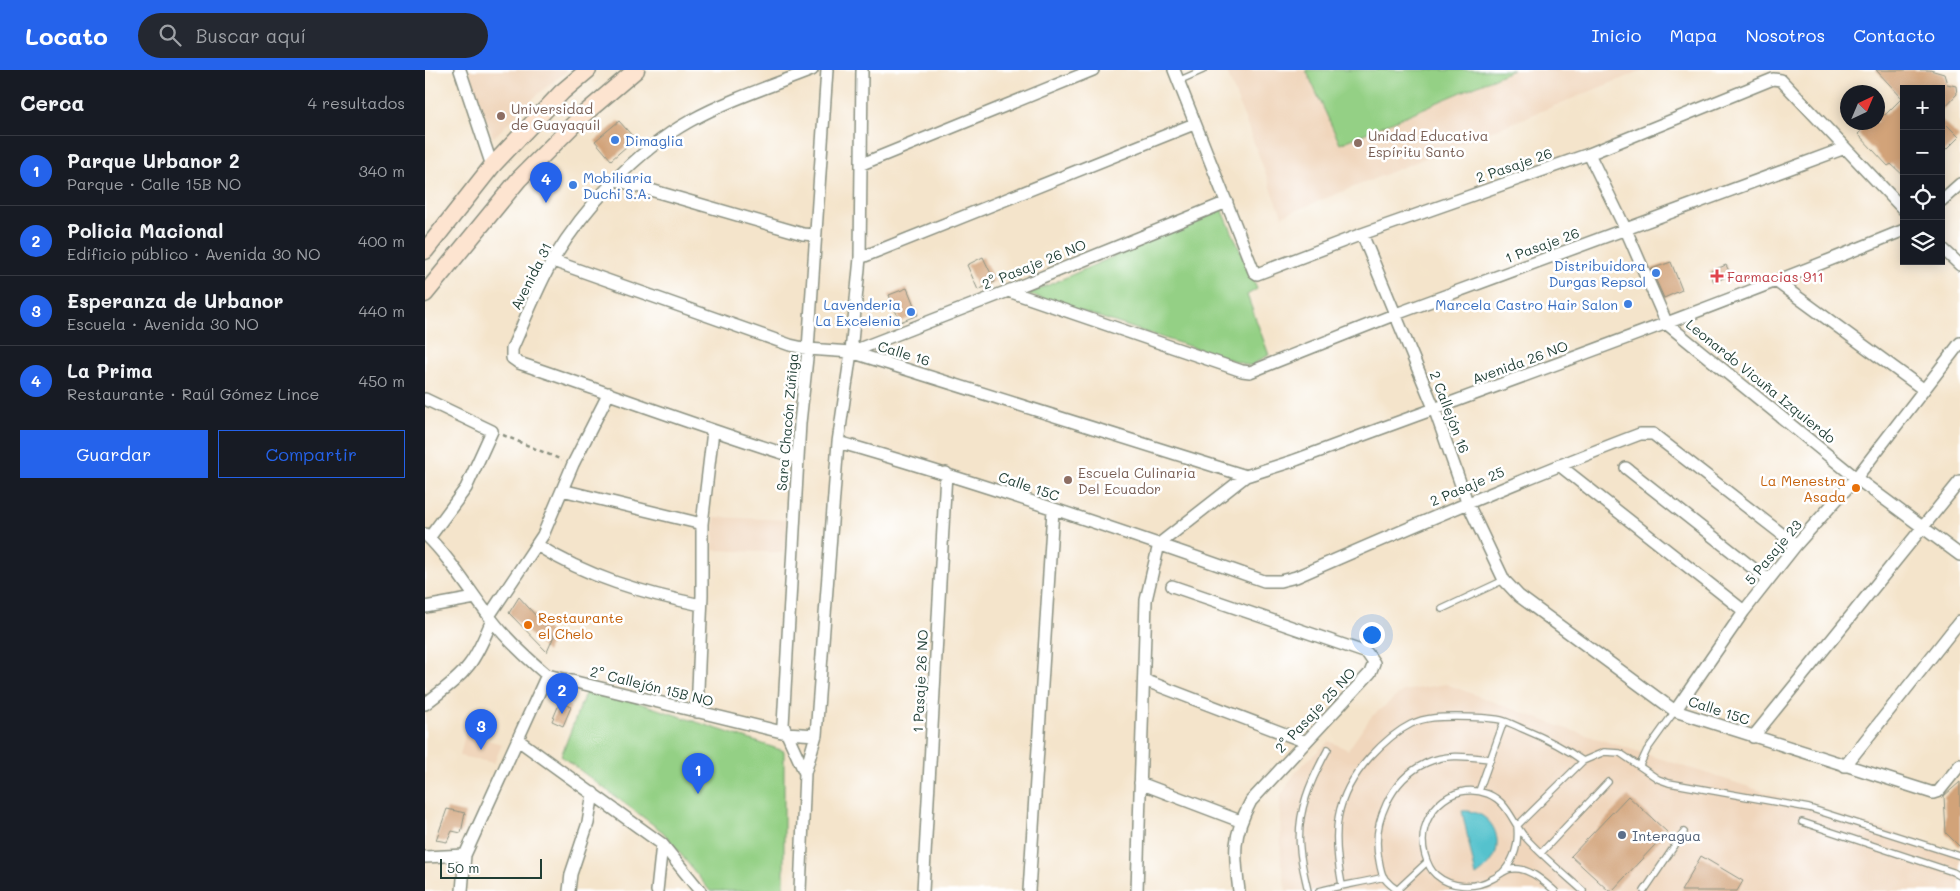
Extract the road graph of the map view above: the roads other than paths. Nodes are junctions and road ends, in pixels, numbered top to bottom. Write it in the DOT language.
graph roads {
  1 [pos="460,70"];
  2 [pos="588,70"];
  3 [pos="636,70"];
  4 [pos="812,70"];
  5 [pos="827,70"];
  6 [pos="1093,70"];
  7 [pos="1203,70"];
  8 [pos="864,71"];
  9 [pos="1176,76"];
  10 [pos="1194,124"];
  11 [pos="1845,148"];
  12 [pos="1589,154"];
  13 [pos="862,164"];
  14 [pos="492,166"];
  15 [pos="616,180"];
  16 [pos="1960,184"];
  17 [pos="1945,197"];
  18 [pos="1227,202"];
  19 [pos="1900,206"];
  20 [pos="1626,230"];
  21 [pos="1900,232"];
  22 [pos="1362,234"];
  23 [pos="815,235"];
  24 [pos="425,251"];
  25 [pos="1945,251"];
  26 [pos="860,258"];
  27 [pos="553,261"];
  28 [pos="1960,264"];
  29 [pos="1777,282"];
  30 [pos="1008,291"];
  31 [pos="425,294"];
  32 [pos="1395,314"];
  33 [pos="1667,324"];
  34 [pos="1960,343"];
  35 [pos="808,349"];
  36 [pos="851,352"];
  37 [pos="1923,389"];
  38 [pos="609,393"];
  39 [pos="425,399"];
  40 [pos="1434,408"];
  41 [pos="713,431"];
  42 [pos="837,442"];
  43 [pos="798,458"];
  44 [pos="1559,465"];
  45 [pos="1626,468"];
  46 [pos="946,473"];
  47 [pos="1246,476"];
  48 [pos="1856,478"];
  49 [pos="1960,481"];
  50 [pos="562,490"];
  51 [pos="1467,502"];
  52 [pos="1053,510"];
  53 [pos="702,524"];
  54 [pos="1924,527"];
  55 [pos="427,536"];
  56 [pos="1159,544"];
  57 [pos="537,545"];
  58 [pos="1796,545"];
  59 [pos="1960,555"];
  60 [pos="1296,577"];
  61 [pos="1503,580"];
  62 [pos="1768,580"];
  63 [pos="1172,586"];
  64 [pos="1519,596"];
  65 [pos="475,598"];
  66 [pos="701,605"];
  67 [pos="425,607"];
  68 [pos="1442,610"];
  69 [pos="1744,611"];
  70 [pos="491,618"];
  71 [pos="1960,621"];
  72 [pos="547,675"];
  73 [pos="1144,680"];
  74 [pos="425,704"];
  75 [pos="1675,711"];
  76 [pos="697,712"];
  77 [pos="1504,721"];
  78 [pos="786,733"];
  79 [pos="816,735"];
  80 [pos="1753,737"];
  81 [pos="517,740"];
  82 [pos="1306,742"];
  83 [pos="1328,749"];
  84 [pos="1491,759"];
  85 [pos="1583,761"];
  86 [pos="1960,765"];
  87 [pos="1640,766"];
  88 [pos="1845,766"];
  89 [pos="805,772"];
  90 [pos="1609,782"];
  91 [pos="1140,783"];
  92 [pos="1479,791"];
  93 [pos="593,793"];
  94 [pos="1240,821"];
  95 [pos="1802,822"];
  96 [pos="1517,826"];
  97 [pos="1684,832"];
  98 [pos="662,844"];
  99 [pos="1541,853"];
  100 [pos="465,855"];
  101 [pos="1960,856"];
  102 [pos="425,857"];
  103 [pos="1427,862"];
  104 [pos="1502,873"];
  105 [pos="1960,876"];
  106 [pos="1384,877"];
  107 [pos="1342,885"];
  108 [pos="1455,888"];
  109 [pos="1396,889"];
  110 [pos="462,891"];
  111 [pos="569,891"];
  112 [pos="657,891"];
  113 [pos="700,891"];
  114 [pos="800,891"];
  115 [pos="923,891"];
  116 [pos="1029,891"];
  117 [pos="1137,891"];
  118 [pos="1239,891"];
  119 [pos="1308,891"];
  120 [pos="1319,891"];
  121 [pos="1388,891"];
  122 [pos="1555,891"];
  123 [pos="1583,891"];
  124 [pos="1644,891"];
  1 -- 14 [label="street"];
  2 -- 14 [label="main road"];
  3 -- 31 [label="main road"];
  4 -- 15 [label="street, Avenida 31"];
  5 -- 23 [label="street, Sara Chacón Zúñiga"];
  6 -- 13 [label="street"];
  7 -- 9 [label="lane"];
  8 -- 13 [label="street, Sara Chacón Zúñiga"];
  9 -- 10 [label="street"];
  10 -- 18 [label="street"];
  10 -- 26 [label="street"];
  11 -- 12 [label="street, 2 Pasaje 26"];
  11 -- 19 [label="street"];
  11 -- 20 [label="street, 1 Pasaje 26"];
  12 -- 20 [label="street, Leonardo Vicuña Izquierdo"];
  12 -- 22 [label="street, 2 Pasaje 26"];
  13 -- 26 [label="street, Sara Chacón Zúñiga"];
  14 -- 24 [label="main road"];
  15 -- 23 [label="street"];
  15 -- 27 [label="street, Avenida 31"];
  16 -- 17 [label="street"];
  18 -- 22 [label="street, 2 Pasaje 26"];
  18 -- 30 [label="street, 2° Pasaje 26 NO"];
  20 -- 32 [label="street, 1 Pasaje 26"];
  20 -- 33 [label="street, Leonardo Vicuña Izquierdo"];
  21 -- 29 [label="street, Avenida 26 NO"];
  22 -- 32 [label="street, 2 Callejón 16"];
  23 -- 35 [label="street, Sara Chacón Zúñiga"];
  25 -- 28 [label="street"];
  26 -- 36 [label="street, Sara Chacón Zúñiga"];
  27 -- 35 [label="street, Calle 16"];
  27 -- 38 [label="street, Avenida 31"];
  29 -- 33 [label="street, Avenida 26 NO"];
  29 -- 37 [label="street"];
  30 -- 32 [label="street, 1 Pasaje 26"];
  30 -- 36 [label="street, 2° Pasaje 26 NO"];
  32 -- 40 [label="street, 2 Callejón 16"];
  33 -- 40 [label="street, Avenida 26 NO"];
  33 -- 48 [label="street, Leonardo Vicuña Izquierdo"];
  34 -- 37 [label="street, 5 Pasaje 23"];
  35 -- 36 [label="street, Calle 16"];
  35 -- 43 [label="street, Sara Chacón Zúñiga"];
  36 -- 42 [label="street, Sara Chacón Zúñiga"];
  36 -- 47 [label="street, Calle 16"];
  37 -- 48 [label="street, 5 Pasaje 23"];
  38 -- 41 [label="street"];
  38 -- 50 [label="street"];
  39 -- 55 [label="street"];
  40 -- 47 [label="street, Avenida 26 NO"];
  40 -- 51 [label="street, 2 Callejón 16"];
  41 -- 43 [label="street"];
  41 -- 53 [label="street"];
  42 -- 46 [label="street, Calle 15C"];
  42 -- 79 [label="street, Sara Chacón Zúñiga"];
  43 -- 78 [label="street, Sara Chacón Zúñiga"];
  44 -- 51 [label="street, 2 Pasaje 25"];
  44 -- 58 [label="street, 2 Pasaje 25"];
  44 -- 69 [label="street"];
  45 -- 62 [label="street"];
  46 -- 52 [label="street, Calle 15C"];
  46 -- 115 [label="street, 1 Pasaje 26 NO"];
  47 -- 56 [label="street, Avenida 26 NO"];
  48 -- 54 [label="street, Leonardo Vicuña Izquierdo"];
  48 -- 58 [label="street, 5 Pasaje 23"];
  49 -- 54 [label="street"];
  50 -- 53 [label="street"];
  50 -- 57 [label="street"];
  51 -- 60 [label="street, 2 Pasaje 25"];
  51 -- 61 [label="street, 2 Callejón 16"];
  52 -- 56 [label="street, Calle 15C"];
  52 -- 116 [label="street"];
  53 -- 66 [label="street"];
  54 -- 59 [label="street, Leonardo Vicuña Izquierdo"];
  54 -- 80 [label="street"];
  55 -- 65 [label="street, 2° Callejón 15B NO"];
  56 -- 60 [label="street, Calle 15C"];
  56 -- 73 [label="street"];
  57 -- 66 [label="street"];
  57 -- 70 [label="street"];
  58 -- 62 [label="street, 5 Pasaje 23"];
  61 -- 64 [label="street, 2 Callejón 16"];
  61 -- 68 [label="lane"];
  62 -- 69 [label="street, 5 Pasaje 23"];
  63 -- 82 [label="street, 2° Pasaje 25 NO"];
  64 -- 75 [label="street, Calle 15C"];
  65 -- 67 [label="street"];
  65 -- 70 [label="street, 2° Callejón 15B NO"];
  66 -- 76 [label="street"];
  69 -- 75 [label="street, 5 Pasaje 23"];
  70 -- 72 [label="street, 2° Callejón 15B NO"];
  70 -- 74 [label="street"];
  71 -- 88 [label="street"];
  72 -- 76 [label="street, 2° Callejón 15B NO"];
  72 -- 81 [label="street"];
  73 -- 82 [label="street"];
  73 -- 91 [label="street"];
  75 -- 80 [label="street, Calle 15C"];
  75 -- 87 [label="lane, 5 Pasaje 23"];
  76 -- 78 [label="street, 2° Callejón 15B NO"];
  77 -- 84 [label="lane"];
  77 -- 85 [label="lane"];
  77 -- 107 [label="lane"];
  78 -- 79 [label="street, 2° Callejón 15B NO"];
  78 -- 89 [label="street, Sara Chacón Zúñiga"];
  79 -- 89 [label="street, Sara Chacón Zúñiga"];
  80 -- 88 [label="street, Calle 15C"];
  81 -- 93 [label="street"];
  81 -- 100 [label="street"];
  82 -- 94 [label="street, 2° Pasaje 25 NO"];
  83 -- 119 [label="lane"];
  84 -- 92 [label="lane"];
  84 -- 106 [label="lane"];
  85 -- 87 [label="lane"];
  85 -- 96 [label="lane"];
  86 -- 88 [label="street, Calle 15C"];
  87 -- 101 [label="lane"];
  89 -- 114 [label="street, Sara Chacón Zúñiga"];
  90 -- 99 [label="lane"];
  91 -- 94 [label="street"];
  91 -- 117 [label="street"];
  92 -- 96 [label="lane"];
  92 -- 103 [label="lane"];
  93 -- 98 [label="street"];
  93 -- 111 [label="street"];
  94 -- 118 [label="street, 2° Pasaje 25 NO"];
  95 -- 105 [label="lane"];
  96 -- 99 [label="lane"];
  96 -- 104 [label="lane"];
  97 -- 124 [label="lane"];
  98 -- 112 [label="street"];
  98 -- 113 [label="street"];
  99 -- 123 [label="lane"];
  100 -- 102 [label="street"];
  100 -- 110 [label="street"];
  103 -- 108 [label="lane"];
  103 -- 109 [label="lane"];
  104 -- 108 [label="lane"];
  104 -- 122 [label="lane"];
  106 -- 107 [label="lane"];
  106 -- 109 [label="lane"];
  107 -- 120 [label="lane"];
  109 -- 121 [label="lane"];
}
